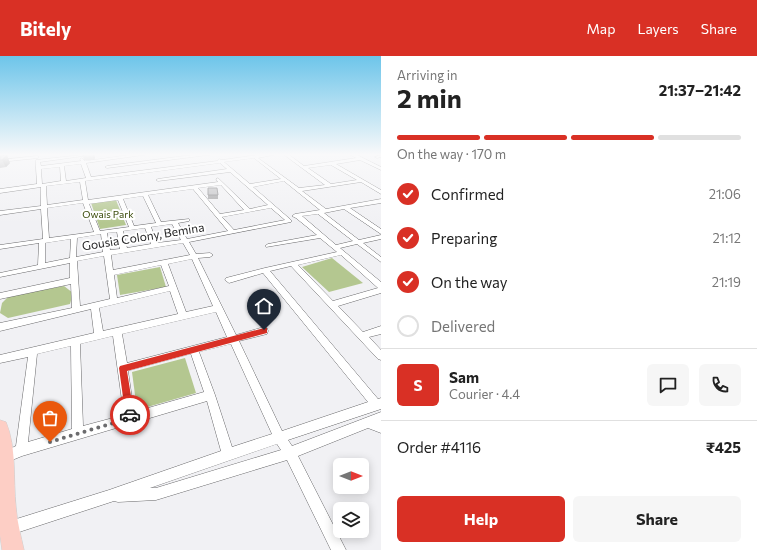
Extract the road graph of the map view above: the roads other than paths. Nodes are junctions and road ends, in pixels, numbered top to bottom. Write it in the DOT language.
graph roads {
  1 [pos="40,177"];
  2 [pos="63,177"];
  3 [pos="103,177"];
  4 [pos="178,177"];
  5 [pos="216,177"];
  6 [pos="239,177"];
  7 [pos="281,177"];
  8 [pos="318,177"];
  9 [pos="355,177"];
  10 [pos="89,179"];
  11 [pos="82,180"];
  12 [pos="158,180"];
  13 [pos="284,180"];
  14 [pos="362,181"];
  15 [pos="64,182"];
  16 [pos="222,183"];
  17 [pos="41,185"];
  18 [pos="329,185"];
  19 [pos="249,186"];
  20 [pos="194,187"];
  21 [pos="298,190"];
  22 [pos="0,191"];
  23 [pos="381,192"];
  24 [pos="145,195"];
  25 [pos="120,198"];
  26 [pos="381,201"];
  27 [pos="86,202"];
  28 [pos="373,202"];
  29 [pos="272,206"];
  30 [pos="43,207"];
  31 [pos="381,207"];
  32 [pos="346,208"];
  33 [pos="248,210"];
  34 [pos="322,212"];
  35 [pos="0,213"];
  36 [pos="218,216"];
  37 [pos="298,216"];
  38 [pos="288,219"];
  39 [pos="188,220"];
  40 [pos="174,222"];
  41 [pos="159,223"];
  42 [pos="147,225"];
  43 [pos="132,227"];
  44 [pos="119,229"];
  45 [pos="100,232"];
  46 [pos="232,232"];
  47 [pos="381,232"];
  48 [pos="74,236"];
  49 [pos="322,236"];
  50 [pos="381,237"];
  51 [pos="185,240"];
  52 [pos="44,241"];
  53 [pos="358,242"];
  54 [pos="154,245"];
  55 [pos="268,246"];
  56 [pos="0,247"];
  57 [pos="335,247"];
  58 [pos="124,250"];
  59 [pos="107,253"];
  60 [pos="342,253"];
  61 [pos="210,255"];
  62 [pos="194,256"];
  63 [pos="73,259"];
  64 [pos="381,260"];
  65 [pos="164,263"];
  66 [pos="293,264"];
  67 [pos="41,266"];
  68 [pos="265,270"];
  69 [pos="110,273"];
  70 [pos="0,275"];
  71 [pos="75,280"];
  72 [pos="229,280"];
  73 [pos="381,286"];
  74 [pos="173,288"];
  75 [pos="381,290"];
  76 [pos="0,296"];
  77 [pos="114,301"];
  78 [pos="333,304"];
  79 [pos="95,305"];
  80 [pos="219,308"];
  81 [pos="76,309"];
  82 [pos="183,316"];
  83 [pos="0,327"];
  84 [pos="264,330"];
  85 [pos="381,330"];
  86 [pos="117,331"];
  87 [pos="99,336"];
  88 [pos="361,336"];
  89 [pos="234,338"];
  90 [pos="75,341"];
  91 [pos="194,350"];
  92 [pos="33,351"];
  93 [pos="381,356"];
  94 [pos="0,359"];
  95 [pos="123,368"];
  96 [pos="210,395"];
  97 [pos="379,404"];
  98 [pos="381,417"];
  99 [pos="130,418"];
  100 [pos="368,422"];
  101 [pos="381,427"];
  102 [pos="0,428"];
  103 [pos="78,433"];
  104 [pos="279,437"];
  105 [pos="290,452"];
  106 [pos="13,453"];
  107 [pos="228,455"];
  108 [pos="109,496"];
  109 [pos="3,509"];
  110 [pos="10,528"];
  111 [pos="13,550"];
  112 [pos="338,550"];
  1 -- 17 [label="street"];
  2 -- 15 [label="street"];
  3 -- 10 [label="street"];
  4 -- 12 [label="street"];
  5 -- 16 [label="street"];
  6 -- 19 [label="street"];
  7 -- 13 [label="street"];
  8 -- 18 [label="street"];
  9 -- 14 [label="street"];
  10 -- 11 [label="street"];
  11 -- 15 [label="street"];
  11 -- 27 [label="street"];
  13 -- 19 [label="street"];
  13 -- 21 [label="street"];
  14 -- 18 [label="street"];
  14 -- 23 [label="street"];
  15 -- 17 [label="street"];
  16 -- 20 [label="street"];
  16 -- 33 [label="street"];
  17 -- 22 [label="street"];
  17 -- 30 [label="street"];
  18 -- 21 [label="street"];
  19 -- 29 [label="street"];
  20 -- 24 [label="street"];
  20 -- 36 [label="street"];
  21 -- 34 [label="street"];
  24 -- 25 [label="street"];
  24 -- 41 [label="street"];
  25 -- 27 [label="street"];
  25 -- 43 [label="street"];
  26 -- 28 [label="street, Gousia Colony, Bemina"];
  27 -- 30 [label="street"];
  27 -- 45 [label="street"];
  28 -- 31 [label="street"];
  28 -- 32 [label="street, Gousia Colony, Bemina"];
  29 -- 33 [label="street"];
  29 -- 38 [label="street"];
  30 -- 35 [label="street"];
  30 -- 52 [label="street"];
  32 -- 34 [label="street, Gousia Colony, Bemina"];
  32 -- 47 [label="street"];
  33 -- 36 [label="street"];
  34 -- 37 [label="street, Gousia Colony, Bemina"];
  34 -- 53 [label="street"];
  36 -- 46 [label="street"];
  37 -- 38 [label="street, Gousia Colony, Bemina"];
  37 -- 49 [label="street"];
  38 -- 46 [label="street, Gousia Colony, Bemina"];
  39 -- 40 [label="street"];
  40 -- 41 [label="street"];
  40 -- 51 [label="street"];
  41 -- 42 [label="street"];
  42 -- 43 [label="street"];
  42 -- 54 [label="street"];
  43 -- 44 [label="street"];
  44 -- 45 [label="street"];
  44 -- 58 [label="street"];
  45 -- 48 [label="street"];
  45 -- 59 [label="street"];
  46 -- 51 [label="street, Gousia Colony, Bemina"];
  48 -- 52 [label="street"];
  48 -- 63 [label="street"];
  49 -- 55 [label="street"];
  49 -- 57 [label="street"];
  50 -- 53 [label="street"];
  51 -- 54 [label="street, Gousia Colony, Bemina"];
  51 -- 62 [label="street"];
  52 -- 56 [label="street"];
  52 -- 67 [label="street"];
  53 -- 57 [label="street"];
  53 -- 64 [label="street"];
  54 -- 58 [label="street, Gousia Colony, Bemina"];
  57 -- 60 [label="street"];
  58 -- 59 [label="street, Gousia Colony, Bemina"];
  59 -- 63 [label="street, Gousia Colony, Bemina"];
  59 -- 69 [label="street"];
  60 -- 66 [label="street"];
  60 -- 73 [label="street"];
  61 -- 62 [label="street"];
  62 -- 65 [label="street"];
  62 -- 80 [label="street"];
  63 -- 67 [label="street, Gousia Colony, Bemina"];
  63 -- 71 [label="street"];
  65 -- 69 [label="street"];
  65 -- 74 [label="street"];
  66 -- 68 [label="street"];
  66 -- 78 [label="street"];
  67 -- 70 [label="street, Gousia Colony, Bemina"];
  68 -- 72 [label="street"];
  68 -- 97 [label="street"];
  69 -- 77 [label="street"];
  71 -- 76 [label="street"];
  71 -- 81 [label="street"];
  74 -- 77 [label="street"];
  74 -- 82 [label="street"];
  75 -- 78 [label="street"];
  77 -- 79 [label="street"];
  78 -- 88 [label="street"];
  79 -- 81 [label="street"];
  79 -- 87 [label="street"];
  80 -- 82 [label="street"];
  80 -- 89 [label="street"];
  81 -- 83 [label="street"];
  82 -- 86 [label="street"];
  84 -- 89 [label="street"];
  85 -- 88 [label="street"];
  86 -- 87 [label="street"];
  86 -- 95 [label="street"];
  87 -- 90 [label="street"];
  88 -- 93 [label="street"];
  89 -- 91 [label="street"];
  89 -- 104 [label="street"];
  90 -- 92 [label="street"];
  90 -- 103 [label="street"];
  91 -- 95 [label="street"];
  91 -- 96 [label="street"];
  92 -- 94 [label="street"];
  92 -- 106 [label="street"];
  95 -- 99 [label="street"];
  96 -- 99 [label="street"];
  96 -- 107 [label="street"];
  97 -- 104 [label="street"];
  98 -- 100 [label="street"];
  99 -- 103 [label="street"];
  100 -- 101 [label="street"];
  100 -- 105 [label="street"];
  102 -- 106 [label="main road"];
  103 -- 106 [label="street"];
  104 -- 105 [label="street"];
  104 -- 107 [label="street"];
  105 -- 108 [label="street"];
  105 -- 112 [label="street"];
  106 -- 109 [label="main road"];
  107 -- 108 [label="street"];
  108 -- 110 [label="street"];
  109 -- 110 [label="main road"];
  110 -- 111 [label="main road"];
}
